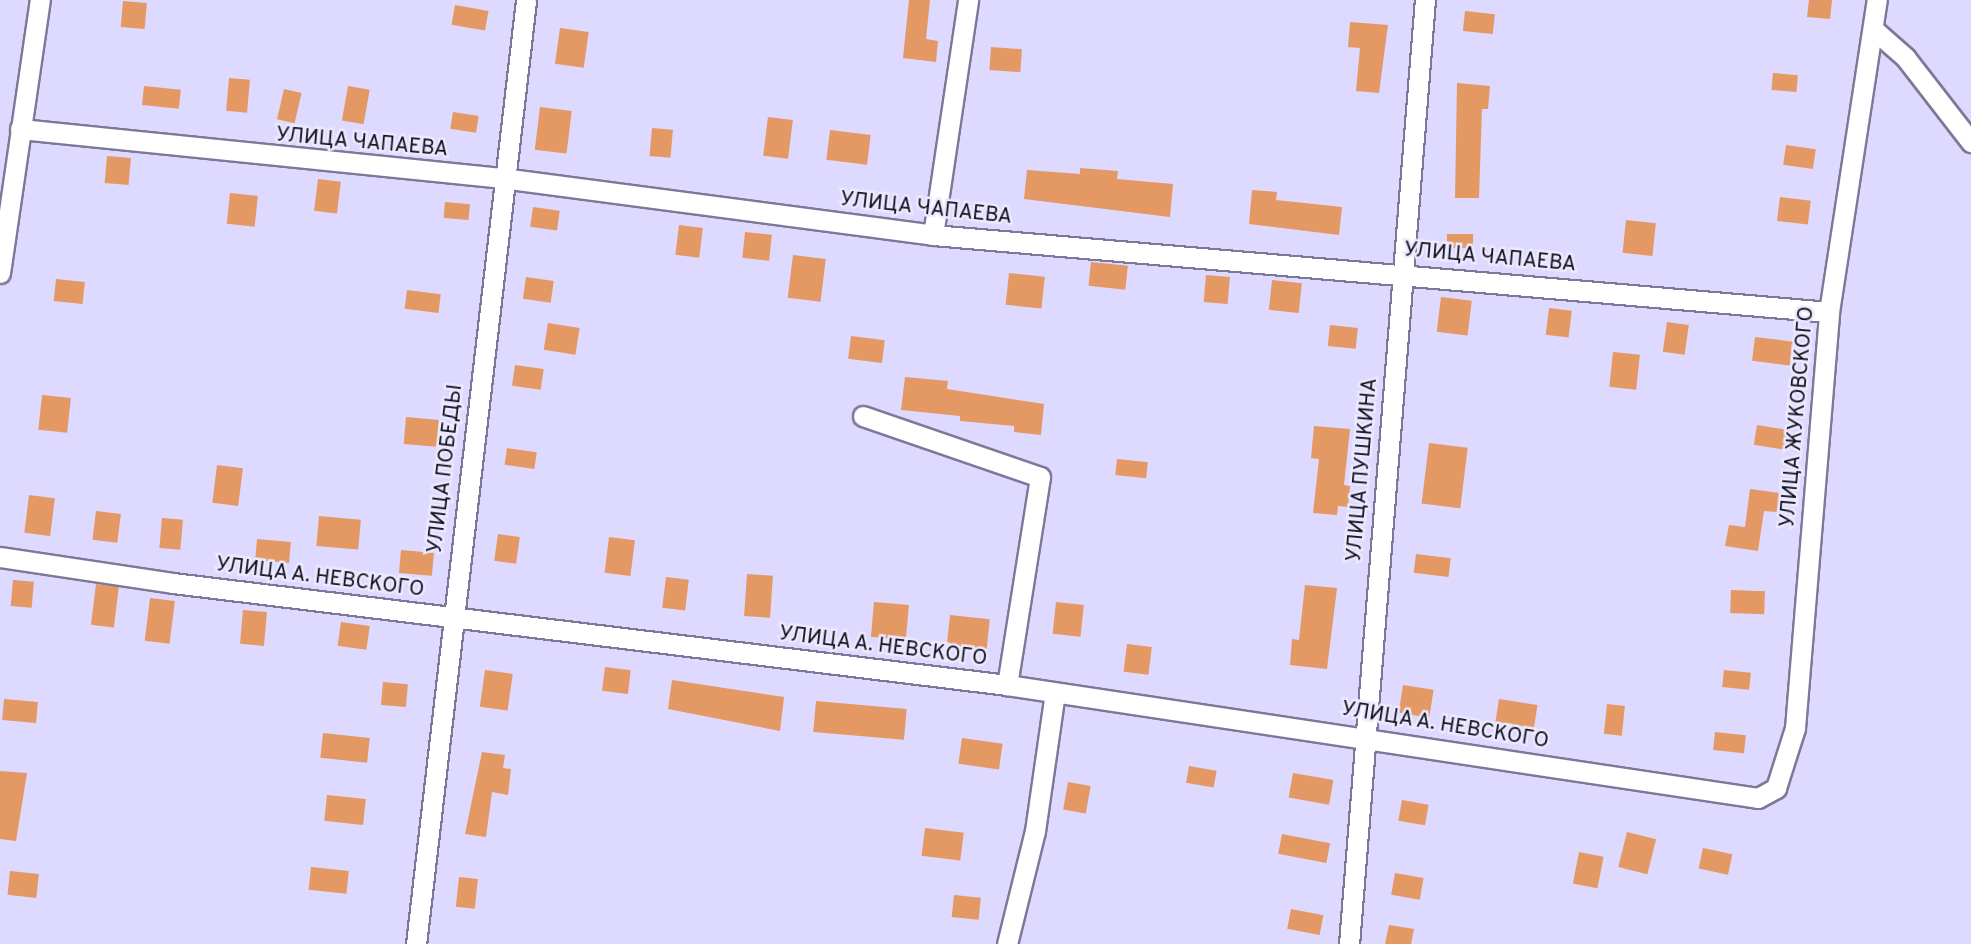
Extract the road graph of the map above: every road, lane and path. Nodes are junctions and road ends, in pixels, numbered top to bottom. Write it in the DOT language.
graph roads {
  1 [pos="40,0"];
  2 [pos="526,0"];
  3 [pos="968,0"];
  4 [pos="1425,0"];
  5 [pos="1877,0"];
  6 [pos="1872,29"];
  7 [pos="20,129"];
  8 [pos="1971,142"];
  9 [pos="502,178"];
  10 [pos="933,235"];
  11 [pos="0,273"];
  12 [pos="1402,273"];
  13 [pos="1829,312"];
  14 [pos="863,416"];
  15 [pos="0,557"];
  16 [pos="451,617"];
  17 [pos="1007,685"];
  18 [pos="1055,693"];
  19 [pos="1363,736"];
  20 [pos="1758,798"];
  21 [pos="415,944"];
  22 [pos="1007,944"];
  23 [pos="1349,944"];
  1 -- 7 [label="street"];
  2 -- 9 [label="street, УЛИЦА ПОБЕДЫ"];
  3 -- 10 [label="street"];
  4 -- 12 [label="street, УЛИЦА ПУШКИНА"];
  5 -- 6 [label="street, УЛИЦА ЖУКОВСКОГО"];
  6 -- 8 [label="street"];
  6 -- 13 [label="street, УЛИЦА ЖУКОВСКОГО"];
  7 -- 9 [label="street, УЛИЦА ЧАПАЕВА"];
  7 -- 11 [label="street"];
  9 -- 10 [label="street, УЛИЦА ЧАПАЕВА"];
  9 -- 16 [label="street, УЛИЦА ПОБЕДЫ"];
  10 -- 12 [label="street, УЛИЦА ЧАПАЕВА"];
  12 -- 13 [label="street, УЛИЦА ЧАПАЕВА"];
  12 -- 19 [label="street, УЛИЦА ПУШКИНА"];
  13 -- 20 [label="street, УЛИЦА ЖУКОВСКОГО"];
  14 -- 17 [label="street"];
  15 -- 16 [label="street, УЛИЦА А. НЕВСКОГО"];
  16 -- 17 [label="street, УЛИЦА А. НЕВСКОГО"];
  16 -- 21 [label="street, УЛИЦА ПОБЕДЫ"];
  17 -- 18 [label="street, УЛИЦА А. НЕВСКОГО"];
  18 -- 19 [label="street, УЛИЦА А. НЕВСКОГО"];
  18 -- 22 [label="street"];
  19 -- 20 [label="street, УЛИЦА А. НЕВСКОГО"];
  19 -- 23 [label="street, УЛИЦА ПУШКИНА"];
}
